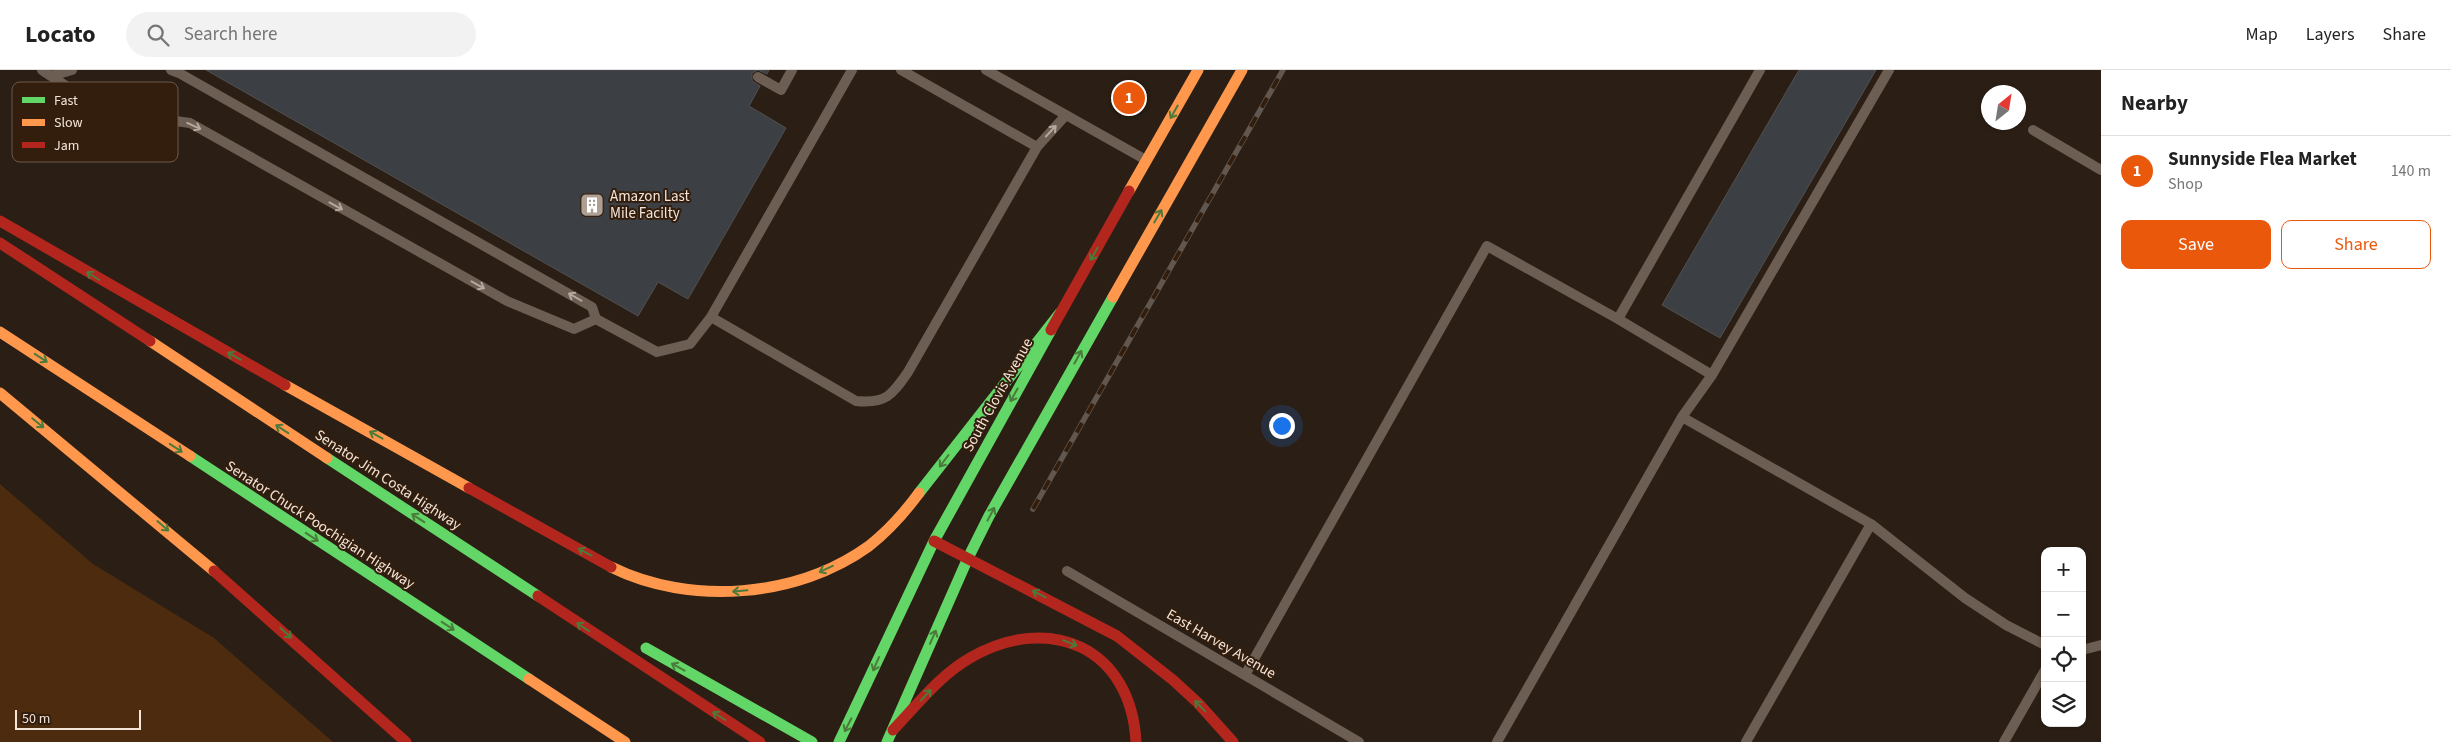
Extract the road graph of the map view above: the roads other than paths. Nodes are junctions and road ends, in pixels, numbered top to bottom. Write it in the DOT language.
graph roads {
  1 [pos="42,70"];
  2 [pos="72,70"];
  3 [pos="170,70"];
  4 [pos="792,70"];
  5 [pos="852,70"];
  6 [pos="901,70"];
  7 [pos="986,70"];
  8 [pos="1198,70"];
  9 [pos="1242,70"];
  10 [pos="1760,70"];
  11 [pos="1888,70"];
  12 [pos="51,76"];
  13 [pos="758,77"];
  14 [pos="60,82"];
  15 [pos="1066,115"];
  16 [pos="178,121"];
  17 [pos="2033,130"];
  18 [pos="1036,147"];
  19 [pos="1147,160"];
  20 [pos="2101,170"];
  21 [pos="1154,175"];
  22 [pos="0,221"];
  23 [pos="0,242"];
  24 [pos="1060,313"];
  25 [pos="711,318"];
  26 [pos="596,319"];
  27 [pos="1618,320"];
  28 [pos="0,332"];
  29 [pos="1067,356"];
  30 [pos="1712,375"];
  31 [pos="0,392"];
  32 [pos="1048,410"];
  33 [pos="1682,417"];
  34 [pos="1871,524"];
  35 [pos="434,529"];
  36 [pos="934,541"];
  37 [pos="968,558"];
  38 [pos="1067,571"];
  39 [pos="597,621"];
  40 [pos="632,640"];
  41 [pos="2041,643"];
  42 [pos="2101,645"];
  43 [pos="2086,649"];
  44 [pos="1245,675"];
  45 [pos="2041,677"];
  46 [pos="893,730"];
  47 [pos="406,742"];
  48 [pos="625,742"];
  49 [pos="760,742"];
  50 [pos="812,742"];
  51 [pos="839,742"];
  52 [pos="886,742"];
  53 [pos="1136,742"];
  54 [pos="1233,742"];
  55 [pos="1359,742"];
  56 [pos="1497,742"];
  57 [pos="1746,742"];
  58 [pos="2004,742"];
  1 -- 12 [label="lane"];
  2 -- 12 [label="lane"];
  26 -- 3 [label="lane, one-way"];
  4 -- 13 [label="lane"];
  5 -- 25 [label="lane"];
  6 -- 18 [label="lane"];
  7 -- 15 [label="lane"];
  8 -- 19 [label="main road, South Clovis Avenue, one-way"];
  32 -- 9 [label="main road, one-way"];
  10 -- 27 [label="lane"];
  11 -- 30 [label="lane"];
  12 -- 14 [label="lane, one-way"];
  18 -- 15 [label="lane, one-way"];
  15 -- 19 [label="lane"];
  16 -- 26 [label="lane, one-way"];
  17 -- 20 [label="lane"];
  18 -- 25 [label="lane"];
  19 -- 21 [label="main road"];
  19 -- 24 [label="main road, South Clovis Avenue, one-way"];
  24 -- 22 [label="main road, one-way"];
  35 -- 23 [label="main road, Senator Jim Costa Highway, one-way"];
  24 -- 36 [label="main road, South Clovis Avenue, one-way"];
  25 -- 26 [label="lane"];
  27 -- 30 [label="lane"];
  27 -- 44 [label="lane"];
  28 -- 48 [label="main road, Senator Chuck Poochigian Highway, one-way"];
  29 -- 32 [label="main road"];
  30 -- 33 [label="lane"];
  31 -- 47 [label="main road, one-way"];
  37 -- 32 [label="main road, one-way"];
  33 -- 34 [label="lane"];
  33 -- 56 [label="lane"];
  34 -- 41 [label="lane"];
  34 -- 57 [label="lane"];
  35 -- 39 [label="main road"];
  49 -- 35 [label="main road, Senator Jim Costa Highway, one-way"];
  36 -- 37 [label="main road"];
  36 -- 51 [label="main road, South Clovis Avenue, one-way"];
  46 -- 37 [label="main road, one-way"];
  54 -- 37 [label="main road, one-way"];
  38 -- 44 [label="lane, East Harvey Avenue"];
  50 -- 40 [label="main road, one-way"];
  42 -- 43 [label="lane"];
  44 -- 55 [label="lane, East Harvey Avenue"];
  45 -- 58 [label="lane"];
  46 -- 52 [label="main road"];
  46 -- 53 [label="main road, one-way"];
}
